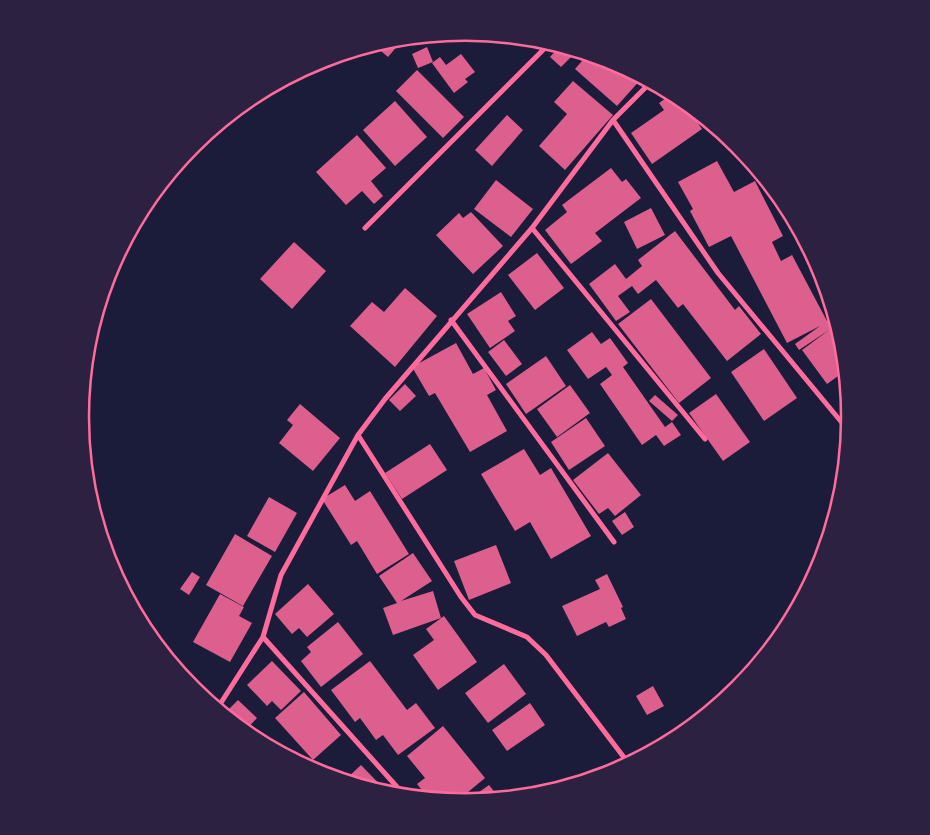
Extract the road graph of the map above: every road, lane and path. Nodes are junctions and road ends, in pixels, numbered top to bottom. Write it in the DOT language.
graph roads {
  1 [pos="544,49"];
  2 [pos="645,88"];
  3 [pos="613,120"];
  4 [pos="365,228"];
  5 [pos="532,228"];
  6 [pos="451,320"];
  7 [pos="841,421"];
  8 [pos="358,435"];
  9 [pos="705,439"];
  10 [pos="614,542"];
  11 [pos="263,637"];
  12 [pos="221,703"];
  13 [pos="624,758"];
  14 [pos="398,788"];
  1 -- 4 [label="street"];
  2 -- 3 [label="street"];
  3 -- 5 [label="street"];
  3 -- 7 [label="street"];
  5 -- 6 [label="street"];
  5 -- 9 [label="street"];
  6 -- 8 [label="street"];
  6 -- 10 [label="street"];
  8 -- 11 [label="street"];
  8 -- 13 [label="street"];
  11 -- 12 [label="street"];
  11 -- 14 [label="street"];
}
